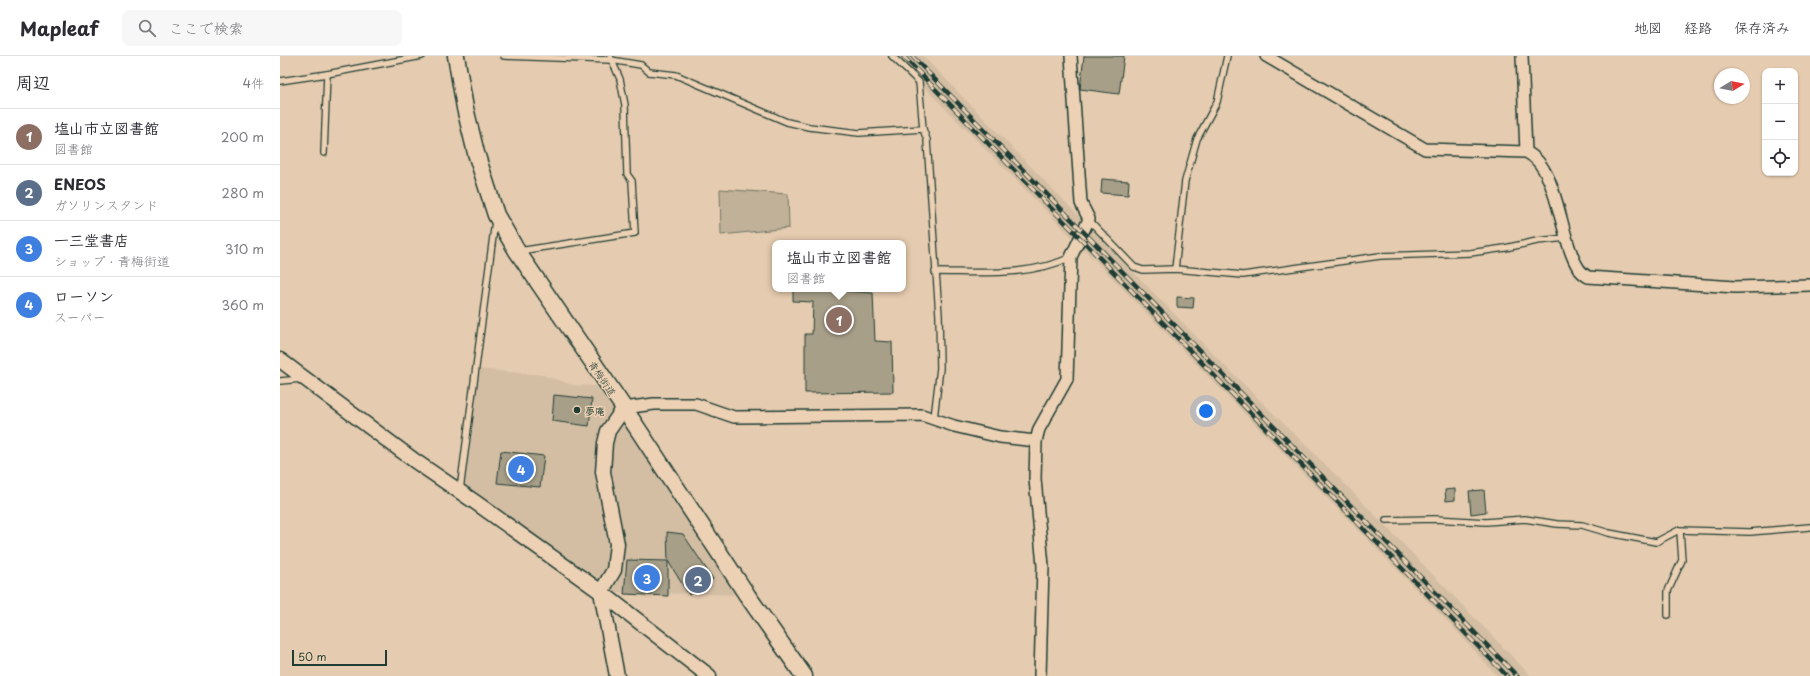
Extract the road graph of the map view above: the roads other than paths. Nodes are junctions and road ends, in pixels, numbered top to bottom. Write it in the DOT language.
graph roads {
  1 [pos="422,56"];
  2 [pos="456,56"];
  3 [pos="504,56"];
  4 [pos="892,56"];
  5 [pos="1071,56"];
  6 [pos="1227,56"];
  7 [pos="1522,56"];
  8 [pos="1269,57"];
  9 [pos="611,58"];
  10 [pos="327,74"];
  11 [pos="280,81"];
  12 [pos="923,129"];
  13 [pos="1526,152"];
  14 [pos="324,153"];
  15 [pos="496,215"];
  16 [pos="1089,219"];
  17 [pos="1566,238"];
  18 [pos="517,251"];
  19 [pos="1070,257"];
  20 [pos="1175,269"];
  21 [pos="935,272"];
  22 [pos="1810,286"];
  23 [pos="280,360"];
  24 [pos="306,379"];
  25 [pos="280,382"];
  26 [pos="624,408"];
  27 [pos="934,418"];
  28 [pos="1036,441"];
  29 [pos="459,491"];
  30 [pos="1386,520"];
  31 [pos="1810,527"];
  32 [pos="1680,531"];
  33 [pos="601,592"];
  34 [pos="1668,615"];
  35 [pos="617,676"];
  36 [pos="709,676"];
  37 [pos="804,676"];
  38 [pos="1040,676"];
  1 -- 10 [label="lane"];
  2 -- 15 [label="main road, 青梅街道"];
  3 -- 9 [label="lane"];
  4 -- 12 [label="lane"];
  5 -- 16 [label="street"];
  6 -- 20 [label="lane"];
  7 -- 13 [label="street"];
  8 -- 13 [label="street"];
  9 -- 12 [label="lane"];
  9 -- 18 [label="lane"];
  10 -- 11 [label="lane"];
  10 -- 14 [label="lane"];
  12 -- 21 [label="lane"];
  13 -- 17 [label="street"];
  15 -- 18 [label="main road, 青梅街道"];
  15 -- 29 [label="lane"];
  16 -- 19 [label="street"];
  16 -- 20 [label="lane"];
  17 -- 20 [label="lane"];
  17 -- 22 [label="street"];
  18 -- 26 [label="main road, 青梅街道"];
  19 -- 21 [label="lane"];
  19 -- 28 [label="street"];
  21 -- 27 [label="lane"];
  23 -- 24 [label="street"];
  24 -- 25 [label="lane"];
  24 -- 29 [label="street"];
  26 -- 27 [label="street"];
  26 -- 33 [label="street"];
  26 -- 37 [label="main road, 青梅街道"];
  27 -- 28 [label="street"];
  28 -- 38 [label="street"];
  29 -- 33 [label="street"];
  30 -- 32 [label="lane"];
  31 -- 32 [label="lane"];
  32 -- 34 [label="lane"];
  33 -- 35 [label="street"];
  33 -- 36 [label="street"];
}
